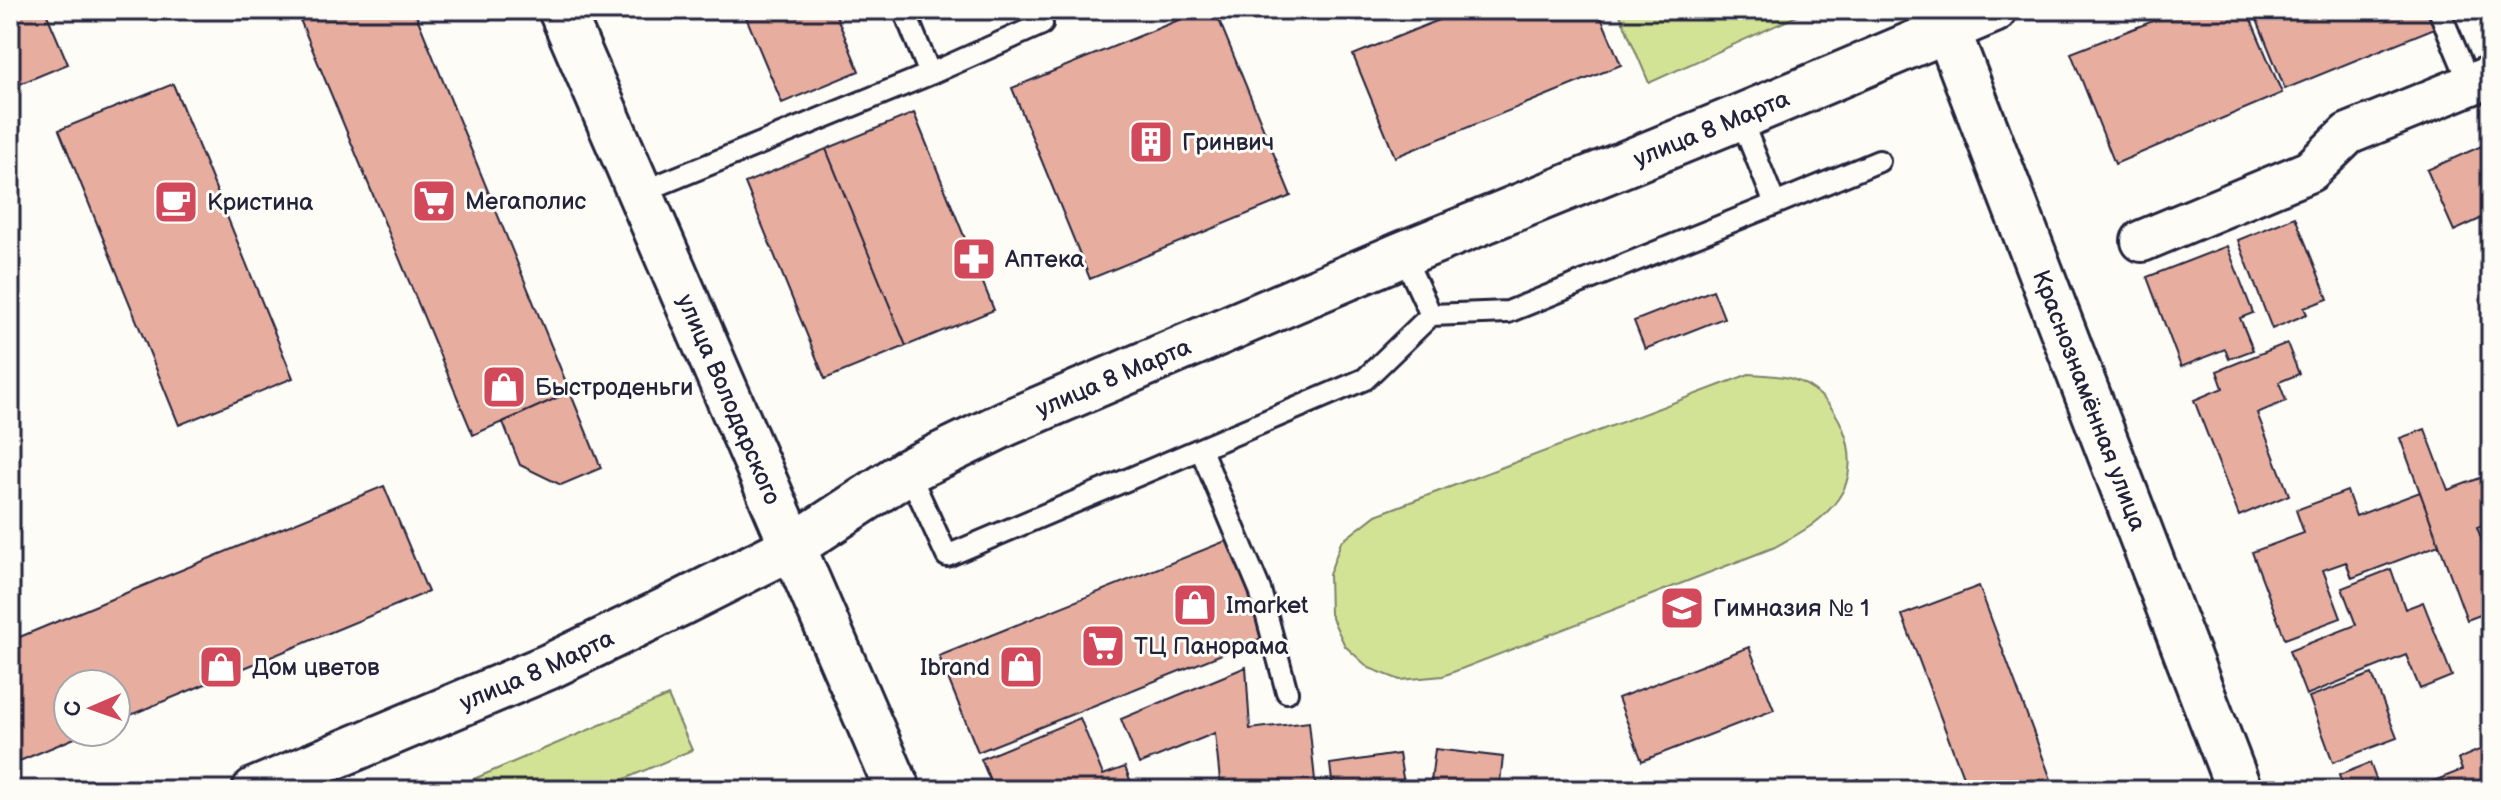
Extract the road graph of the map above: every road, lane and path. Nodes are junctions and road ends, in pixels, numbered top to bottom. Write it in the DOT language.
graph roads {
  1 [pos="561,10"];
  2 [pos="904,10"];
  3 [pos="1994,10"];
  4 [pos="2439,10"];
  5 [pos="1944,20"];
  6 [pos="1042,24"];
  7 [pos="930,74"];
  8 [pos="2480,80"];
  9 [pos="1740,117"];
  10 [pos="1879,161"];
  11 [pos="639,193"];
  12 [pos="1775,204"];
  13 [pos="2142,241"];
  14 [pos="1403,254"];
  15 [pos="1431,315"];
  16 [pos="1201,450"];
  17 [pos="908,471"];
  18 [pos="792,547"];
  19 [pos="1287,692"];
  20 [pos="255,790"];
  21 [pos="898,790"];
  22 [pos="2239,790"];
  1 -- 11 [label="main road, улица Володарского"];
  2 -- 7 [label="lane"];
  3 -- 5 [label="main road, улица 8 Марта"];
  4 -- 8 [label="lane"];
  5 -- 9 [label="main road, улица 8 Марта"];
  5 -- 22 [label="main road, Краснознамённая улица"];
  6 -- 7 [label="lane"];
  7 -- 11 [label="lane"];
  8 -- 13 [label="street"];
  9 -- 12 [label="lane"];
  9 -- 14 [label="main road, улица 8 Марта"];
  10 -- 12 [label="lane"];
  11 -- 18 [label="main road, улица Володарского"];
  12 -- 15 [label="lane"];
  14 -- 15 [label="lane"];
  14 -- 17 [label="main road, улица 8 Марта"];
  15 -- 16 [label="lane"];
  16 -- 17 [label="lane"];
  16 -- 19 [label="lane"];
  17 -- 18 [label="main road, улица 8 Марта"];
  18 -- 20 [label="main road, улица 8 Марта"];
  18 -- 21 [label="main road, улица Володарского"];
}
